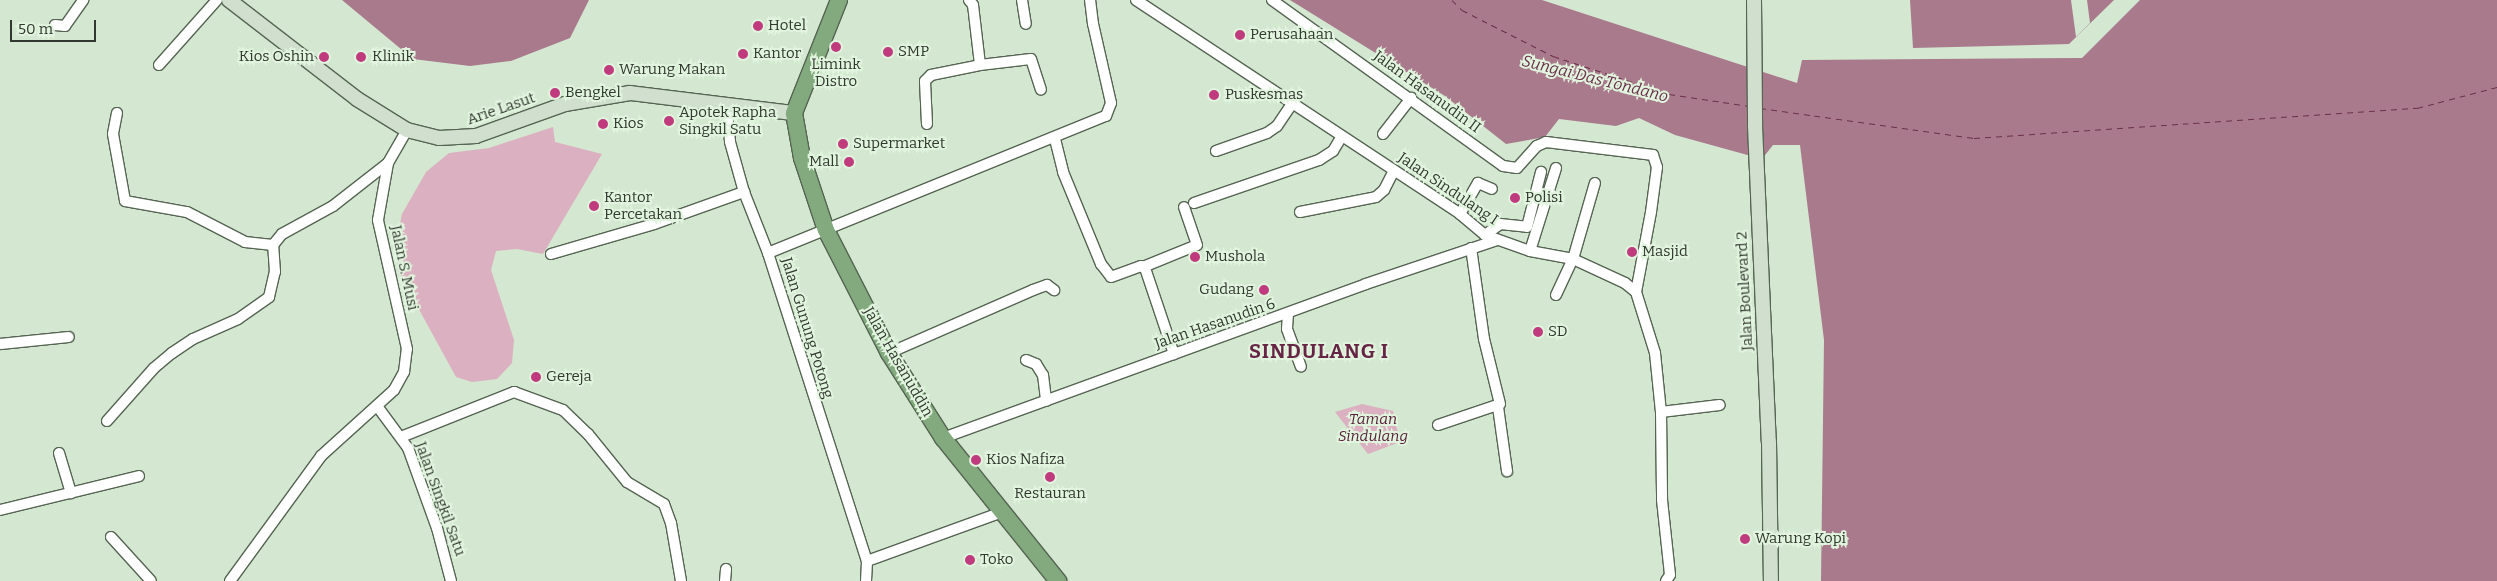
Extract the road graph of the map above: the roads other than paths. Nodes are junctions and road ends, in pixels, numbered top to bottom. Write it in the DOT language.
graph roads {
  1 [pos="84,0"];
  2 [pos="217,0"];
  3 [pos="228,0"];
  4 [pos="839,0"];
  5 [pos="969,0"];
  6 [pos="1022,0"];
  7 [pos="1090,0"];
  8 [pos="1136,0"];
  9 [pos="1272,0"];
  10 [pos="1754,0"];
  11 [pos="1026,24"];
  12 [pos="55,25"];
  13 [pos="159,65"];
  14 [pos="980,65"];
  15 [pos="1041,89"];
  16 [pos="1411,98"];
  17 [pos="726,103"];
  18 [pos="1292,104"];
  19 [pos="117,113"];
  20 [pos="794,113"];
  21 [pos="927,124"];
  22 [pos="407,130"];
  23 [pos="1383,134"];
  24 [pos="1342,136"];
  25 [pos="1055,139"];
  26 [pos="1216,151"];
  27 [pos="388,163"];
  28 [pos="1556,168"];
  29 [pos="1394,170"];
  30 [pos="1541,172"];
  31 [pos="1596,183"];
  32 [pos="1492,189"];
  33 [pos="744,192"];
  34 [pos="1300,212"];
  35 [pos="1460,214"];
  36 [pos="826,230"];
  37 [pos="1485,235"];
  38 [pos="1496,240"];
  39 [pos="273,245"];
  40 [pos="1471,248"];
  41 [pos="1530,251"];
  42 [pos="768,253"];
  43 [pos="551,254"];
  44 [pos="1573,259"];
  45 [pos="1143,267"];
  46 [pos="1054,290"];
  47 [pos="1636,292"];
  48 [pos="1556,295"];
  49 [pos="1288,314"];
  50 [pos="69,337"];
  51 [pos="0,344"];
  52 [pos="889,353"];
  53 [pos="1174,354"];
  54 [pos="1026,360"];
  55 [pos="1300,367"];
  56 [pos="1046,401"];
  57 [pos="1720,405"];
  58 [pos="377,406"];
  59 [pos="1498,407"];
  60 [pos="1661,412"];
  61 [pos="107,421"];
  62 [pos="1438,425"];
  63 [pos="401,437"];
  64 [pos="943,438"];
  65 [pos="59,452"];
  66 [pos="1507,471"];
  67 [pos="139,476"];
  68 [pos="71,493"];
  69 [pos="0,510"];
  70 [pos="1002,512"];
  71 [pos="111,537"];
  72 [pos="867,561"];
  73 [pos="726,569"];
  74 [pos="151,581"];
  75 [pos="230,581"];
  76 [pos="451,581"];
  77 [pos="681,581"];
  78 [pos="725,581"];
  79 [pos="866,581"];
  80 [pos="1058,581"];
  81 [pos="1666,581"];
  82 [pos="1771,581"];
  1 -- 12 [label="street"];
  2 -- 13 [label="street"];
  3 -- 22 [label="main road, Arie Lasut"];
  4 -- 20 [label="highway"];
  5 -- 14 [label="street"];
  6 -- 11 [label="street"];
  7 -- 25 [label="street"];
  8 -- 18 [label="street, Jalan Sindulang I"];
  9 -- 16 [label="street, Jalan Hasanudin II"];
  10 -- 82 [label="main road, Jalan Boulevard 2"];
  14 -- 15 [label="street"];
  14 -- 21 [label="street"];
  16 -- 23 [label="street"];
  16 -- 47 [label="street, Jalan Hasanudin II"];
  17 -- 20 [label="main road, Arie Lasut"];
  17 -- 22 [label="main road, Arie Lasut"];
  17 -- 33 [label="street, Jalan Gunung Potong"];
  18 -- 24 [label="street, Jalan Sindulang I"];
  18 -- 26 [label="street"];
  19 -- 39 [label="street"];
  20 -- 36 [label="highway, Jalan Hasanuddin"];
  22 -- 27 [label="street, Jalan S. Musi"];
  24 -- 29 [label="street, Jalan Sindulang I"];
  24 -- 45 [label="street"];
  25 -- 36 [label="street"];
  25 -- 45 [label="street"];
  27 -- 39 [label="street"];
  27 -- 58 [label="street, Jalan S. Musi"];
  28 -- 41 [label="street"];
  29 -- 34 [label="street"];
  29 -- 35 [label="street, Jalan Sindulang I"];
  30 -- 37 [label="street"];
  31 -- 44 [label="street"];
  32 -- 35 [label="street"];
  33 -- 42 [label="street, Jalan Gunung Potong"];
  33 -- 43 [label="street"];
  35 -- 37 [label="street, Jalan Sindulang I"];
  36 -- 42 [label="street"];
  36 -- 52 [label="highway, Jalan Hasanuddin"];
  37 -- 38 [label="street, Jalan Sindulang I"];
  38 -- 40 [label="street, Jalan Hasanudin 6"];
  38 -- 41 [label="street, Jalan Sindulang I"];
  39 -- 61 [label="street"];
  40 -- 49 [label="street, Jalan Hasanudin 6"];
  40 -- 59 [label="street"];
  41 -- 44 [label="street, Jalan Sindulang I"];
  42 -- 72 [label="street, Jalan Gunung Potong"];
  44 -- 47 [label="street, Jalan Sindulang I"];
  44 -- 48 [label="street"];
  45 -- 53 [label="street"];
  46 -- 52 [label="street"];
  47 -- 60 [label="street"];
  49 -- 53 [label="street, Jalan Hasanudin 6"];
  49 -- 55 [label="street"];
  50 -- 51 [label="street"];
  52 -- 64 [label="highway, Jalan Hasanuddin"];
  53 -- 56 [label="street, Jalan Hasanudin 6"];
  54 -- 56 [label="street"];
  56 -- 64 [label="street, Jalan Hasanudin 6"];
  57 -- 60 [label="street"];
  58 -- 63 [label="street, Jalan Singkil Satu"];
  58 -- 75 [label="street, Jalan S. Musi"];
  59 -- 62 [label="street"];
  59 -- 66 [label="street"];
  60 -- 81 [label="street"];
  63 -- 76 [label="street, Jalan Singkil Satu"];
  63 -- 77 [label="street"];
  64 -- 70 [label="highway, Jalan Hasanuddin"];
  65 -- 68 [label="street"];
  67 -- 68 [label="street"];
  68 -- 69 [label="street"];
  70 -- 72 [label="street"];
  70 -- 80 [label="highway, Jalan Hasanuddin"];
  71 -- 74 [label="street"];
  72 -- 79 [label="street, Jalan Gunung Potong"];
  73 -- 78 [label="street"];
}
